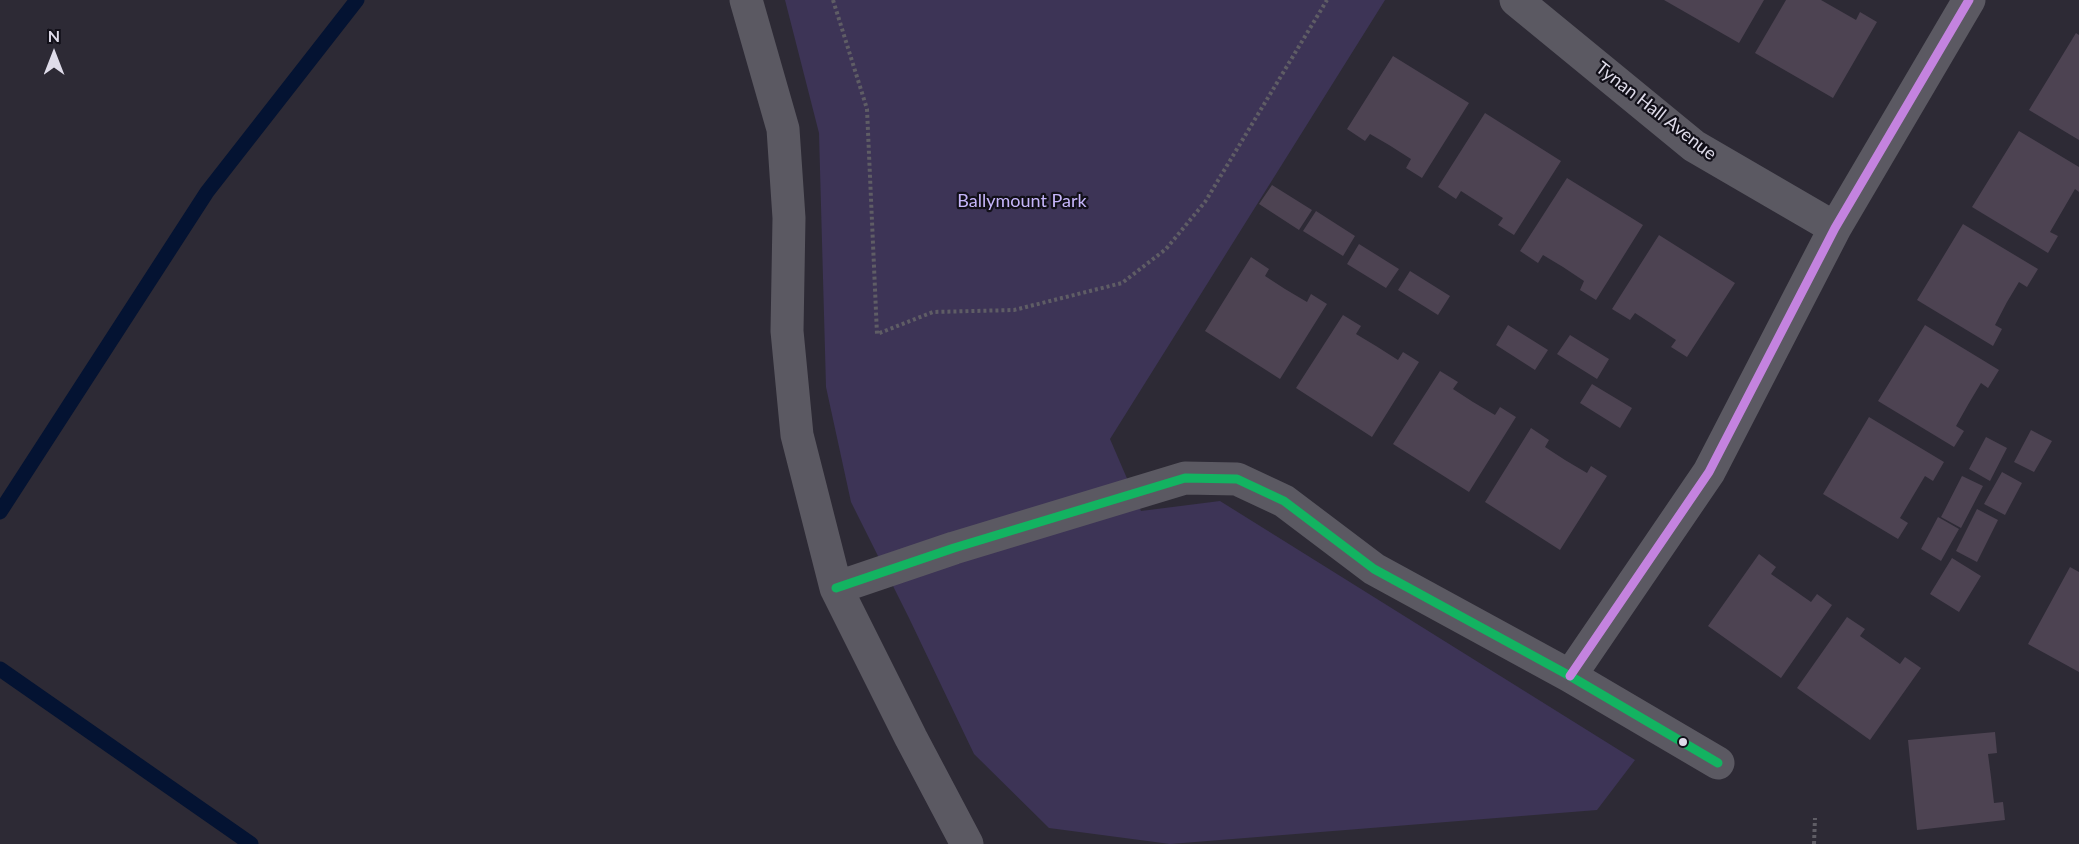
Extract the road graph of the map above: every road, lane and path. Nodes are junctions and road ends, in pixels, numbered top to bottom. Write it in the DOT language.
graph roads {
  1 [pos="746,0"];
  2 [pos="833,0"];
  3 [pos="1327,0"];
  4 [pos="1516,0"];
  5 [pos="1969,0"];
  6 [pos="1835,228"];
  7 [pos="837,588"];
  8 [pos="1570,676"];
  9 [pos="1718,763"];
  10 [pos="1815,818"];
  11 [pos="967,844"];
  12 [pos="1814,844"];
  1 -- 7 [label="street"];
  2 -- 3 [label="path"];
  4 -- 6 [label="street, Tynan Hall Avenue"];
  5 -- 6 [label="street"];
  6 -- 8 [label="street"];
  7 -- 8 [label="street"];
  7 -- 11 [label="street"];
  8 -- 9 [label="street"];
  10 -- 12 [label="path"];
}
